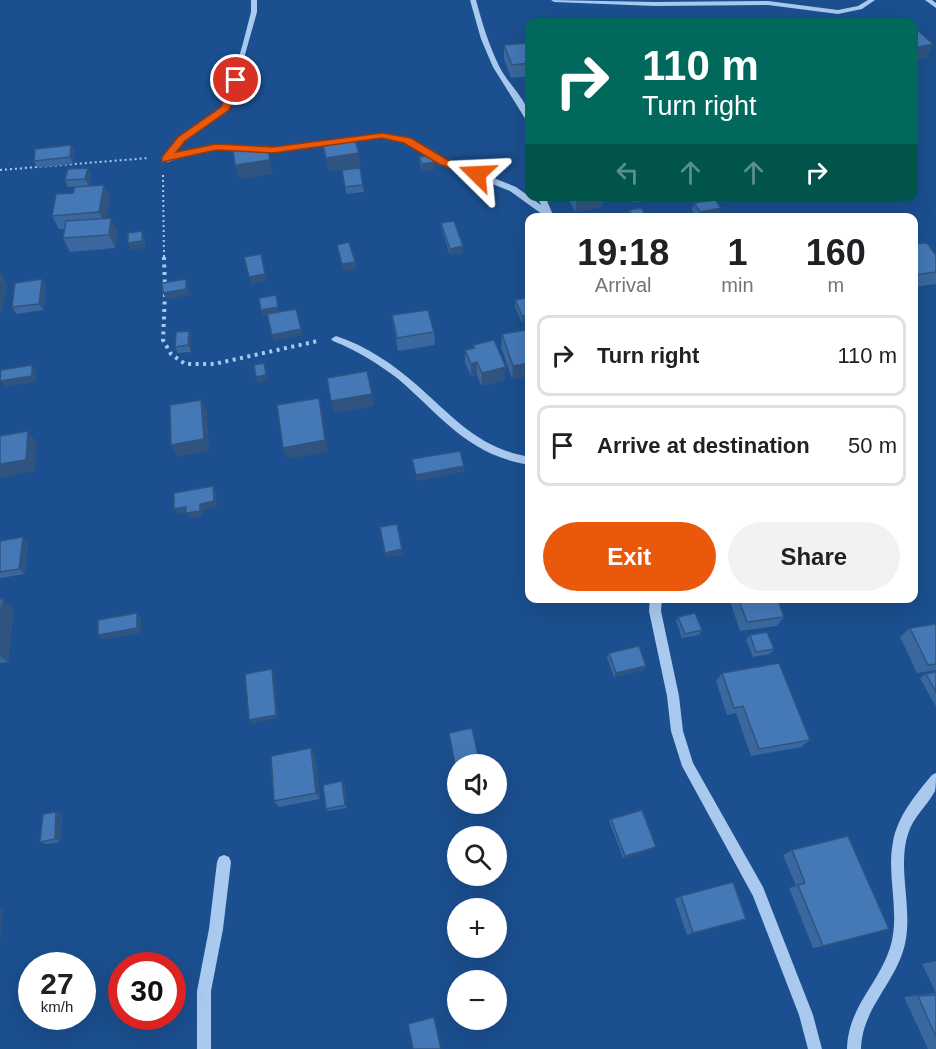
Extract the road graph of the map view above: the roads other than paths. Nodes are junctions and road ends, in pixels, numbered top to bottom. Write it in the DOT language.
graph roads {
  1 [pos="254,0"];
  2 [pos="473,0"];
  3 [pos="554,0"];
  4 [pos="872,0"];
  5 [pos="928,0"];
  6 [pos="936,6"];
  7 [pos="525,110"];
  8 [pos="525,198"];
  9 [pos="529,201"];
  10 [pos="545,213"];
  11 [pos="336,339"];
  12 [pos="525,460"];
  13 [pos="656,603"];
  14 [pos="936,779"];
  15 [pos="224,862"];
  16 [pos="204,1049"];
  17 [pos="815,1049"];
  18 [pos="854,1049"];
  1 -- 8 [label="street"];
  2 -- 7 [label="street"];
  3 -- 4 [label="street"];
  5 -- 6 [label="street"];
  9 -- 10 [label="street"];
  11 -- 12 [label="street"];
  13 -- 17 [label="street"];
  14 -- 18 [label="street"];
  15 -- 16 [label="street"];
}
